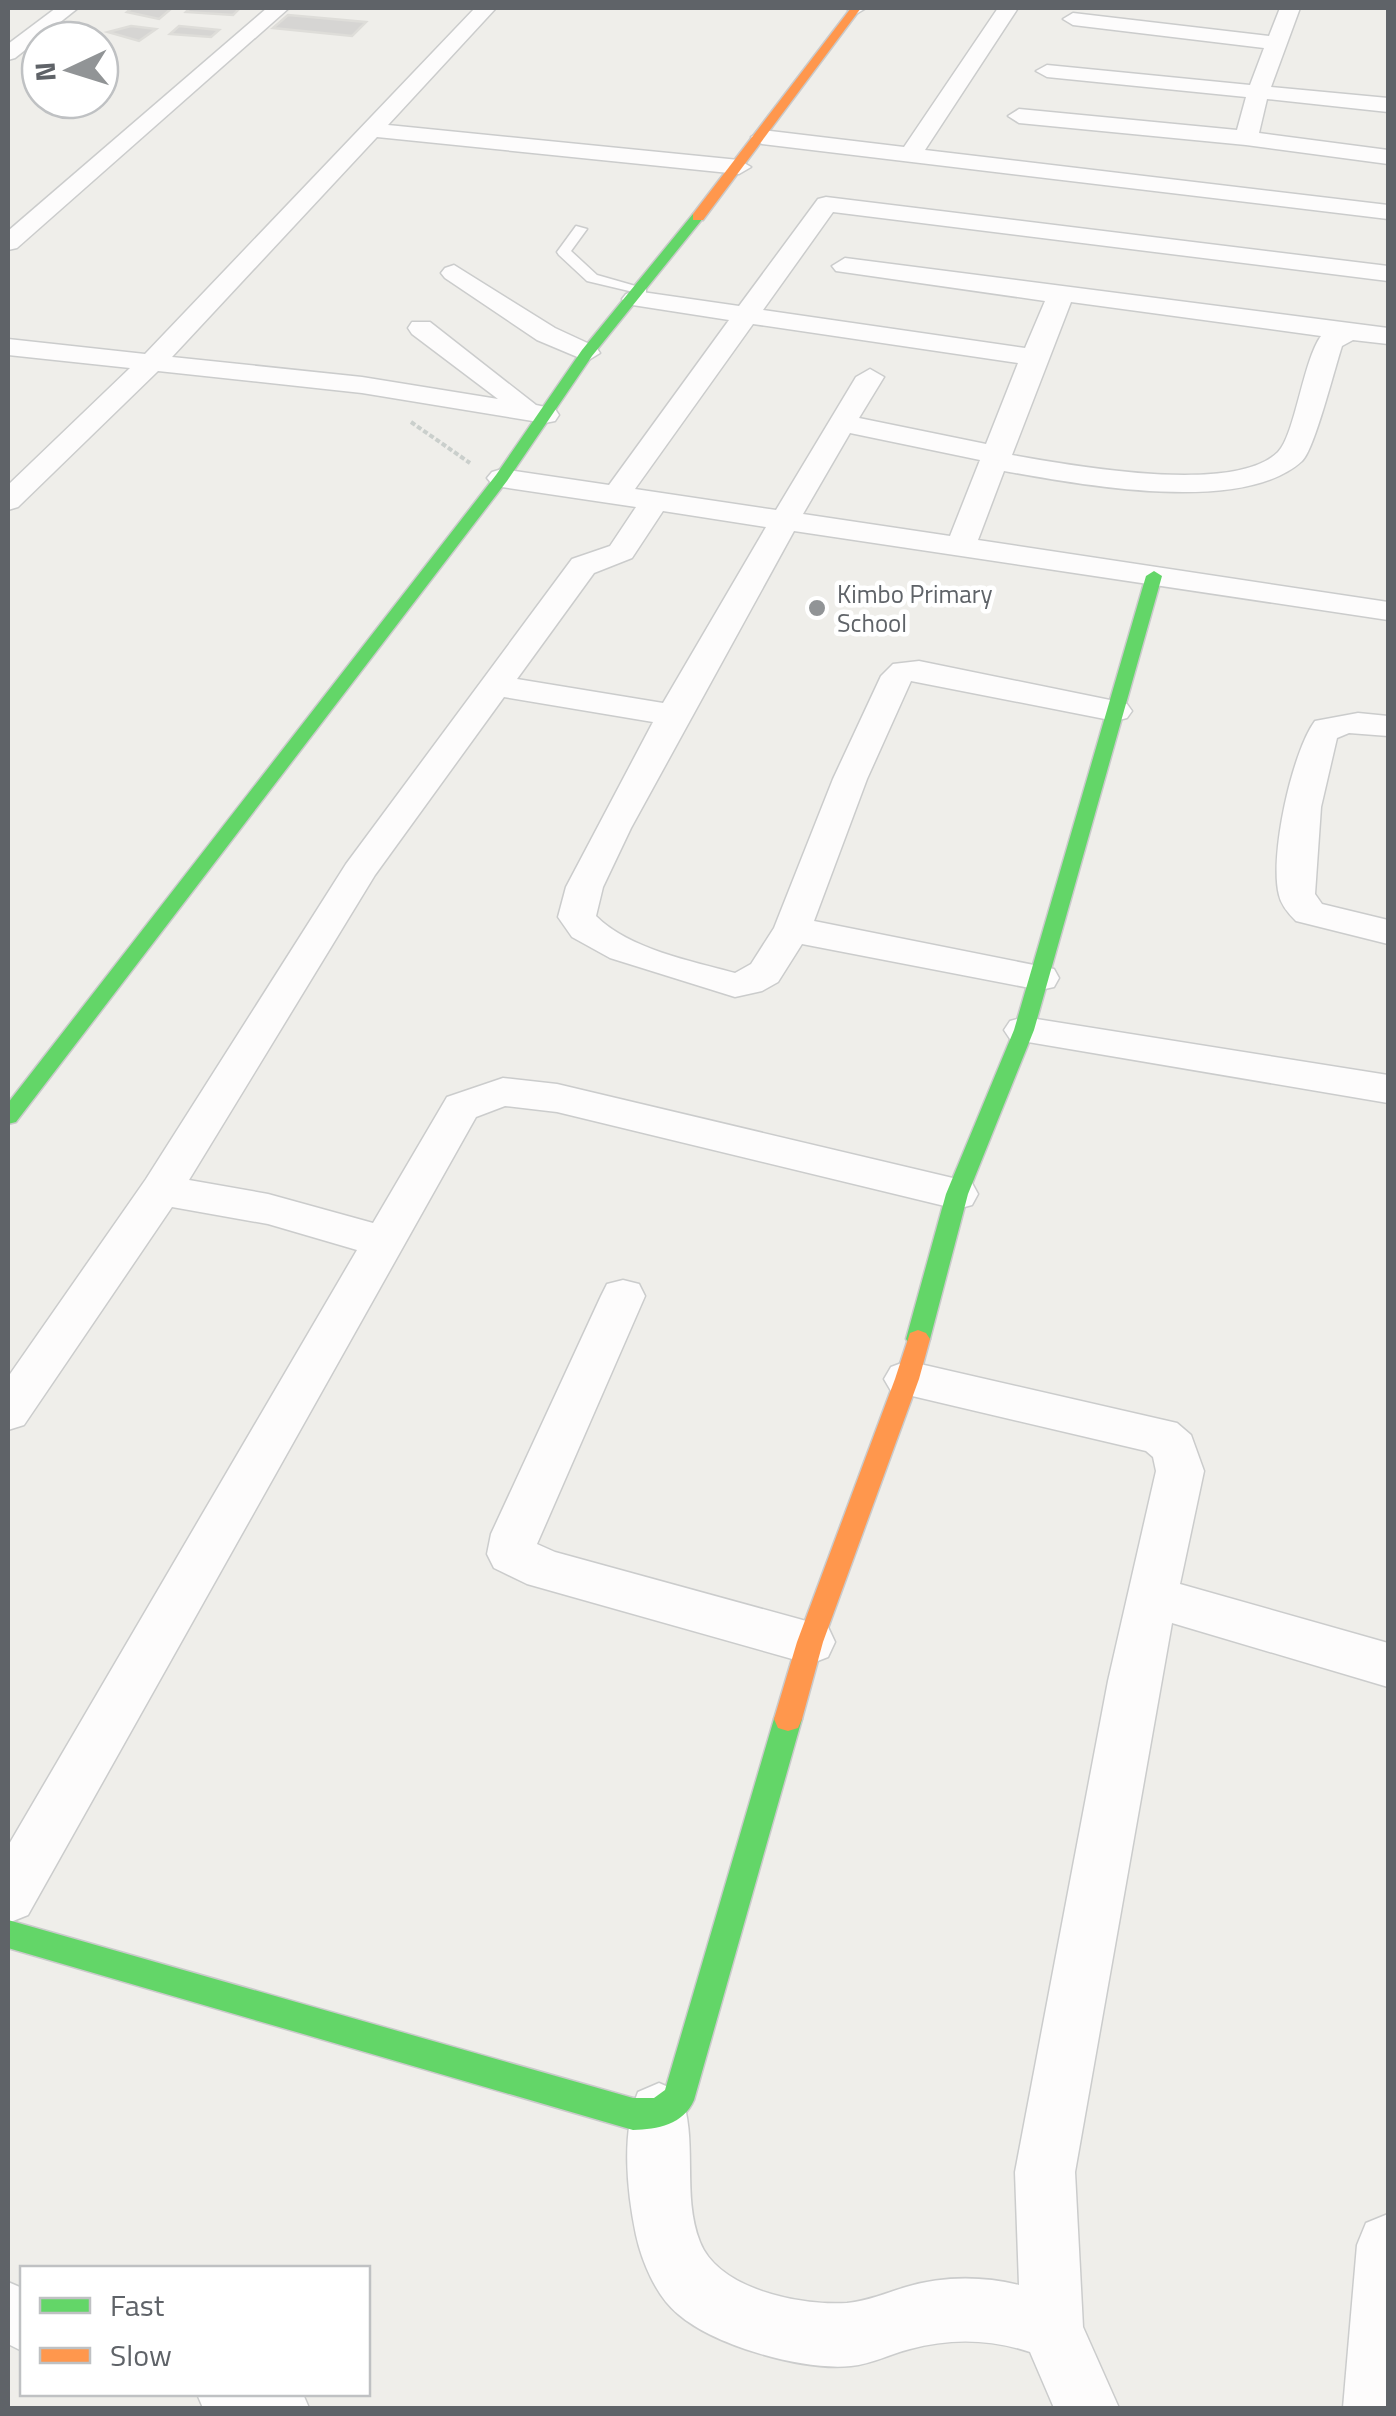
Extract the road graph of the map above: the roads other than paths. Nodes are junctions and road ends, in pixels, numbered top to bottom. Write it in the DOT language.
graph roads {
  1 [pos="68,8"];
  2 [pos="279,8"];
  3 [pos="486,8"];
  4 [pos="856,8"];
  5 [pos="1008,8"];
  6 [pos="1290,8"];
  7 [pos="1070,11"];
  8 [pos="1277,42"];
  9 [pos="8,54"];
  10 [pos="1258,92"];
  11 [pos="1387,100"];
  12 [pos="1018,117"];
  13 [pos="372,130"];
  14 [pos="762,136"];
  15 [pos="1246,138"];
  16 [pos="912,154"];
  17 [pos="1388,157"];
  18 [pos="739,167"];
  19 [pos="1388,212"];
  20 [pos="581,229"];
  21 [pos="8,244"];
  22 [pos="845,266"];
  23 [pos="454,273"];
  24 [pos="1388,273"];
  25 [pos="638,296"];
  26 [pos="1061,296"];
  27 [pos="744,315"];
  28 [pos="421,328"];
  29 [pos="1349,332"];
  30 [pos="1388,336"];
  31 [pos="8,347"];
  32 [pos="587,353"];
  33 [pos="1034,357"];
  34 [pos="151,363"];
  35 [pos="870,377"];
  36 [pos="536,414"];
  37 [pos="842,423"];
  38 [pos="997,458"];
  39 [pos="502,478"];
  40 [pos="618,494"];
  41 [pos="656,499"];
  42 [pos="8,501"];
  43 [pos="783,519"];
  44 [pos="960,548"];
  45 [pos="1154,576"];
  46 [pos="1388,612"];
  47 [pos="497,686"];
  48 [pos="1115,711"];
  49 [pos="673,715"];
  50 [pos="1388,726"];
  51 [pos="792,931"];
  52 [pos="1388,932"];
  53 [pos="1040,978"];
  54 [pos="1024,1030"];
  55 [pos="1388,1090"];
  56 [pos="8,1117"];
  57 [pos="161,1190"];
  58 [pos="957,1194"];
  59 [pos="386,1242"];
  60 [pos="623,1296"];
  61 [pos="907,1379"];
  62 [pos="8,1412"];
  63 [pos="1154,1597"];
  64 [pos="810,1642"];
  65 [pos="1388,1664"];
  66 [pos="8,1898"];
  67 [pos="8,1934"];
  68 [pos="659,2113"];
  69 [pos="1388,2245"];
  70 [pos="1052,2329"];
  71 [pos="236,2396"];
  72 [pos="277,2408"];
  73 [pos="1088,2408"];
  74 [pos="1376,2408"];
  1 -- 9 [label="street"];
  2 -- 21 [label="street"];
  3 -- 13 [label="street"];
  4 -- 14 [label="street"];
  5 -- 16 [label="street"];
  6 -- 8 [label="street"];
  7 -- 8 [label="street"];
  7 -- 12 [label="street"];
  8 -- 10 [label="street"];
  10 -- 11 [label="street"];
  10 -- 12 [label="street"];
  10 -- 15 [label="street"];
  12 -- 15 [label="street"];
  12 -- 16 [label="street"];
  12 -- 19 [label="street"];
  13 -- 18 [label="street"];
  13 -- 34 [label="street"];
  14 -- 16 [label="street"];
  14 -- 18 [label="street"];
  15 -- 17 [label="street"];
  18 -- 25 [label="street"];
  20 -- 25 [label="lane"];
  22 -- 26 [label="street"];
  23 -- 32 [label="street"];
  24 -- 27 [label="street"];
  25 -- 27 [label="street"];
  25 -- 32 [label="street"];
  26 -- 29 [label="street"];
  26 -- 33 [label="street"];
  27 -- 33 [label="street"];
  27 -- 40 [label="street"];
  28 -- 36 [label="street"];
  29 -- 30 [label="street"];
  29 -- 38 [label="street"];
  31 -- 34 [label="street"];
  32 -- 36 [label="street"];
  33 -- 38 [label="street"];
  34 -- 36 [label="street"];
  34 -- 42 [label="street"];
  35 -- 37 [label="street"];
  36 -- 39 [label="street"];
  37 -- 38 [label="street"];
  37 -- 43 [label="street"];
  38 -- 44 [label="street"];
  39 -- 40 [label="street"];
  39 -- 56 [label="street"];
  40 -- 41 [label="street"];
  41 -- 43 [label="street"];
  41 -- 47 [label="street"];
  43 -- 44 [label="street"];
  43 -- 49 [label="street"];
  44 -- 45 [label="street"];
  45 -- 46 [label="street"];
  45 -- 48 [label="street"];
  47 -- 49 [label="street"];
  47 -- 57 [label="street"];
  48 -- 51 [label="street"];
  48 -- 53 [label="street"];
  49 -- 51 [label="street"];
  50 -- 52 [label="street"];
  51 -- 53 [label="street"];
  53 -- 54 [label="street"];
  54 -- 55 [label="street"];
  54 -- 58 [label="street"];
  57 -- 59 [label="street"];
  57 -- 62 [label="street"];
  58 -- 59 [label="street"];
  58 -- 61 [label="street"];
  59 -- 66 [label="street"];
  60 -- 64 [label="street"];
  61 -- 63 [label="street"];
  61 -- 64 [label="street"];
  63 -- 65 [label="street"];
  63 -- 70 [label="street"];
  64 -- 68 [label="street"];
  67 -- 68 [label="street"];
  68 -- 70 [label="street"];
  69 -- 74 [label="street"];
  70 -- 73 [label="street"];
  71 -- 72 [label="street"];
}
